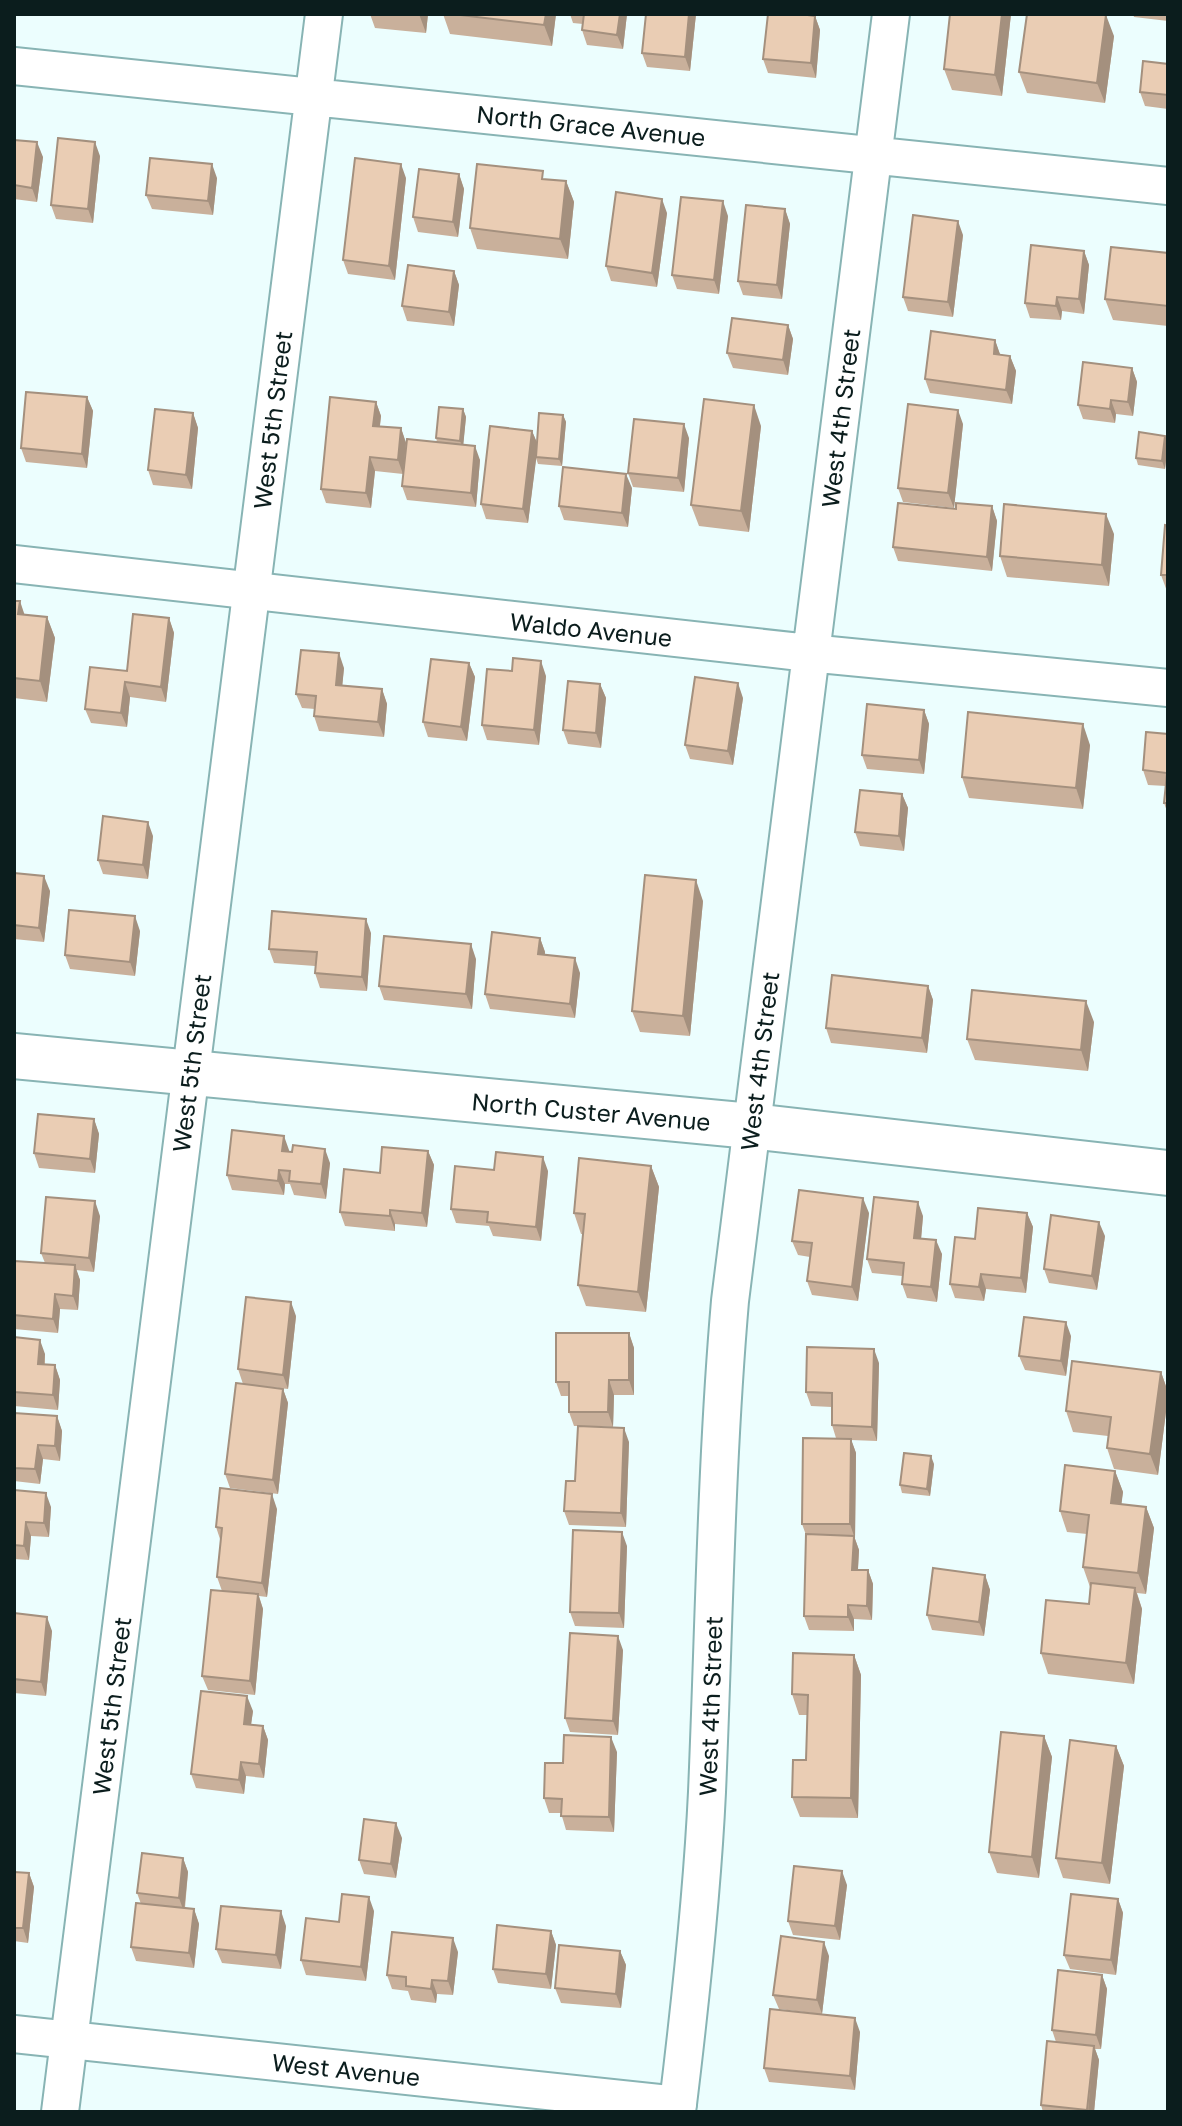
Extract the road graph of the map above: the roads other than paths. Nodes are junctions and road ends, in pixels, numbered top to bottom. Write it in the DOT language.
graph roads {
  1 [pos="324,14"];
  2 [pos="891,14"];
  3 [pos="14,66"];
  4 [pos="314,97"];
  5 [pos="873,154"];
  6 [pos="1168,186"];
  7 [pos="14,564"];
  8 [pos="251,591"];
  9 [pos="809,653"];
  10 [pos="1168,688"];
  11 [pos="14,1056"];
  12 [pos="190,1074"];
  13 [pos="751,1126"];
  14 [pos="1168,1173"];
  15 [pos="14,2034"];
  16 [pos="70,2039"];
  17 [pos="678,2109"];
  18 [pos="60,2112"];
  1 -- 4 [label="street, West 5th Street"];
  2 -- 5 [label="street, West 4th Street"];
  3 -- 4 [label="street, North Grace Avenue"];
  4 -- 5 [label="street, North Grace Avenue"];
  4 -- 8 [label="street, West 5th Street"];
  5 -- 6 [label="street, North Grace Avenue"];
  5 -- 9 [label="street, West 4th Street"];
  7 -- 8 [label="street, Waldo Avenue"];
  8 -- 9 [label="street, Waldo Avenue"];
  8 -- 12 [label="street, West 5th Street"];
  9 -- 10 [label="street, Waldo Avenue"];
  9 -- 13 [label="street, West 4th Street"];
  11 -- 12 [label="street, North Custer Avenue"];
  12 -- 13 [label="street, North Custer Avenue"];
  12 -- 16 [label="street, West 5th Street"];
  13 -- 14 [label="street, North Custer Avenue"];
  13 -- 17 [label="street, West 4th Street"];
  15 -- 16 [label="street, West Avenue"];
  16 -- 17 [label="street, West Avenue"];
  16 -- 18 [label="street, West 5th Street"];
}
